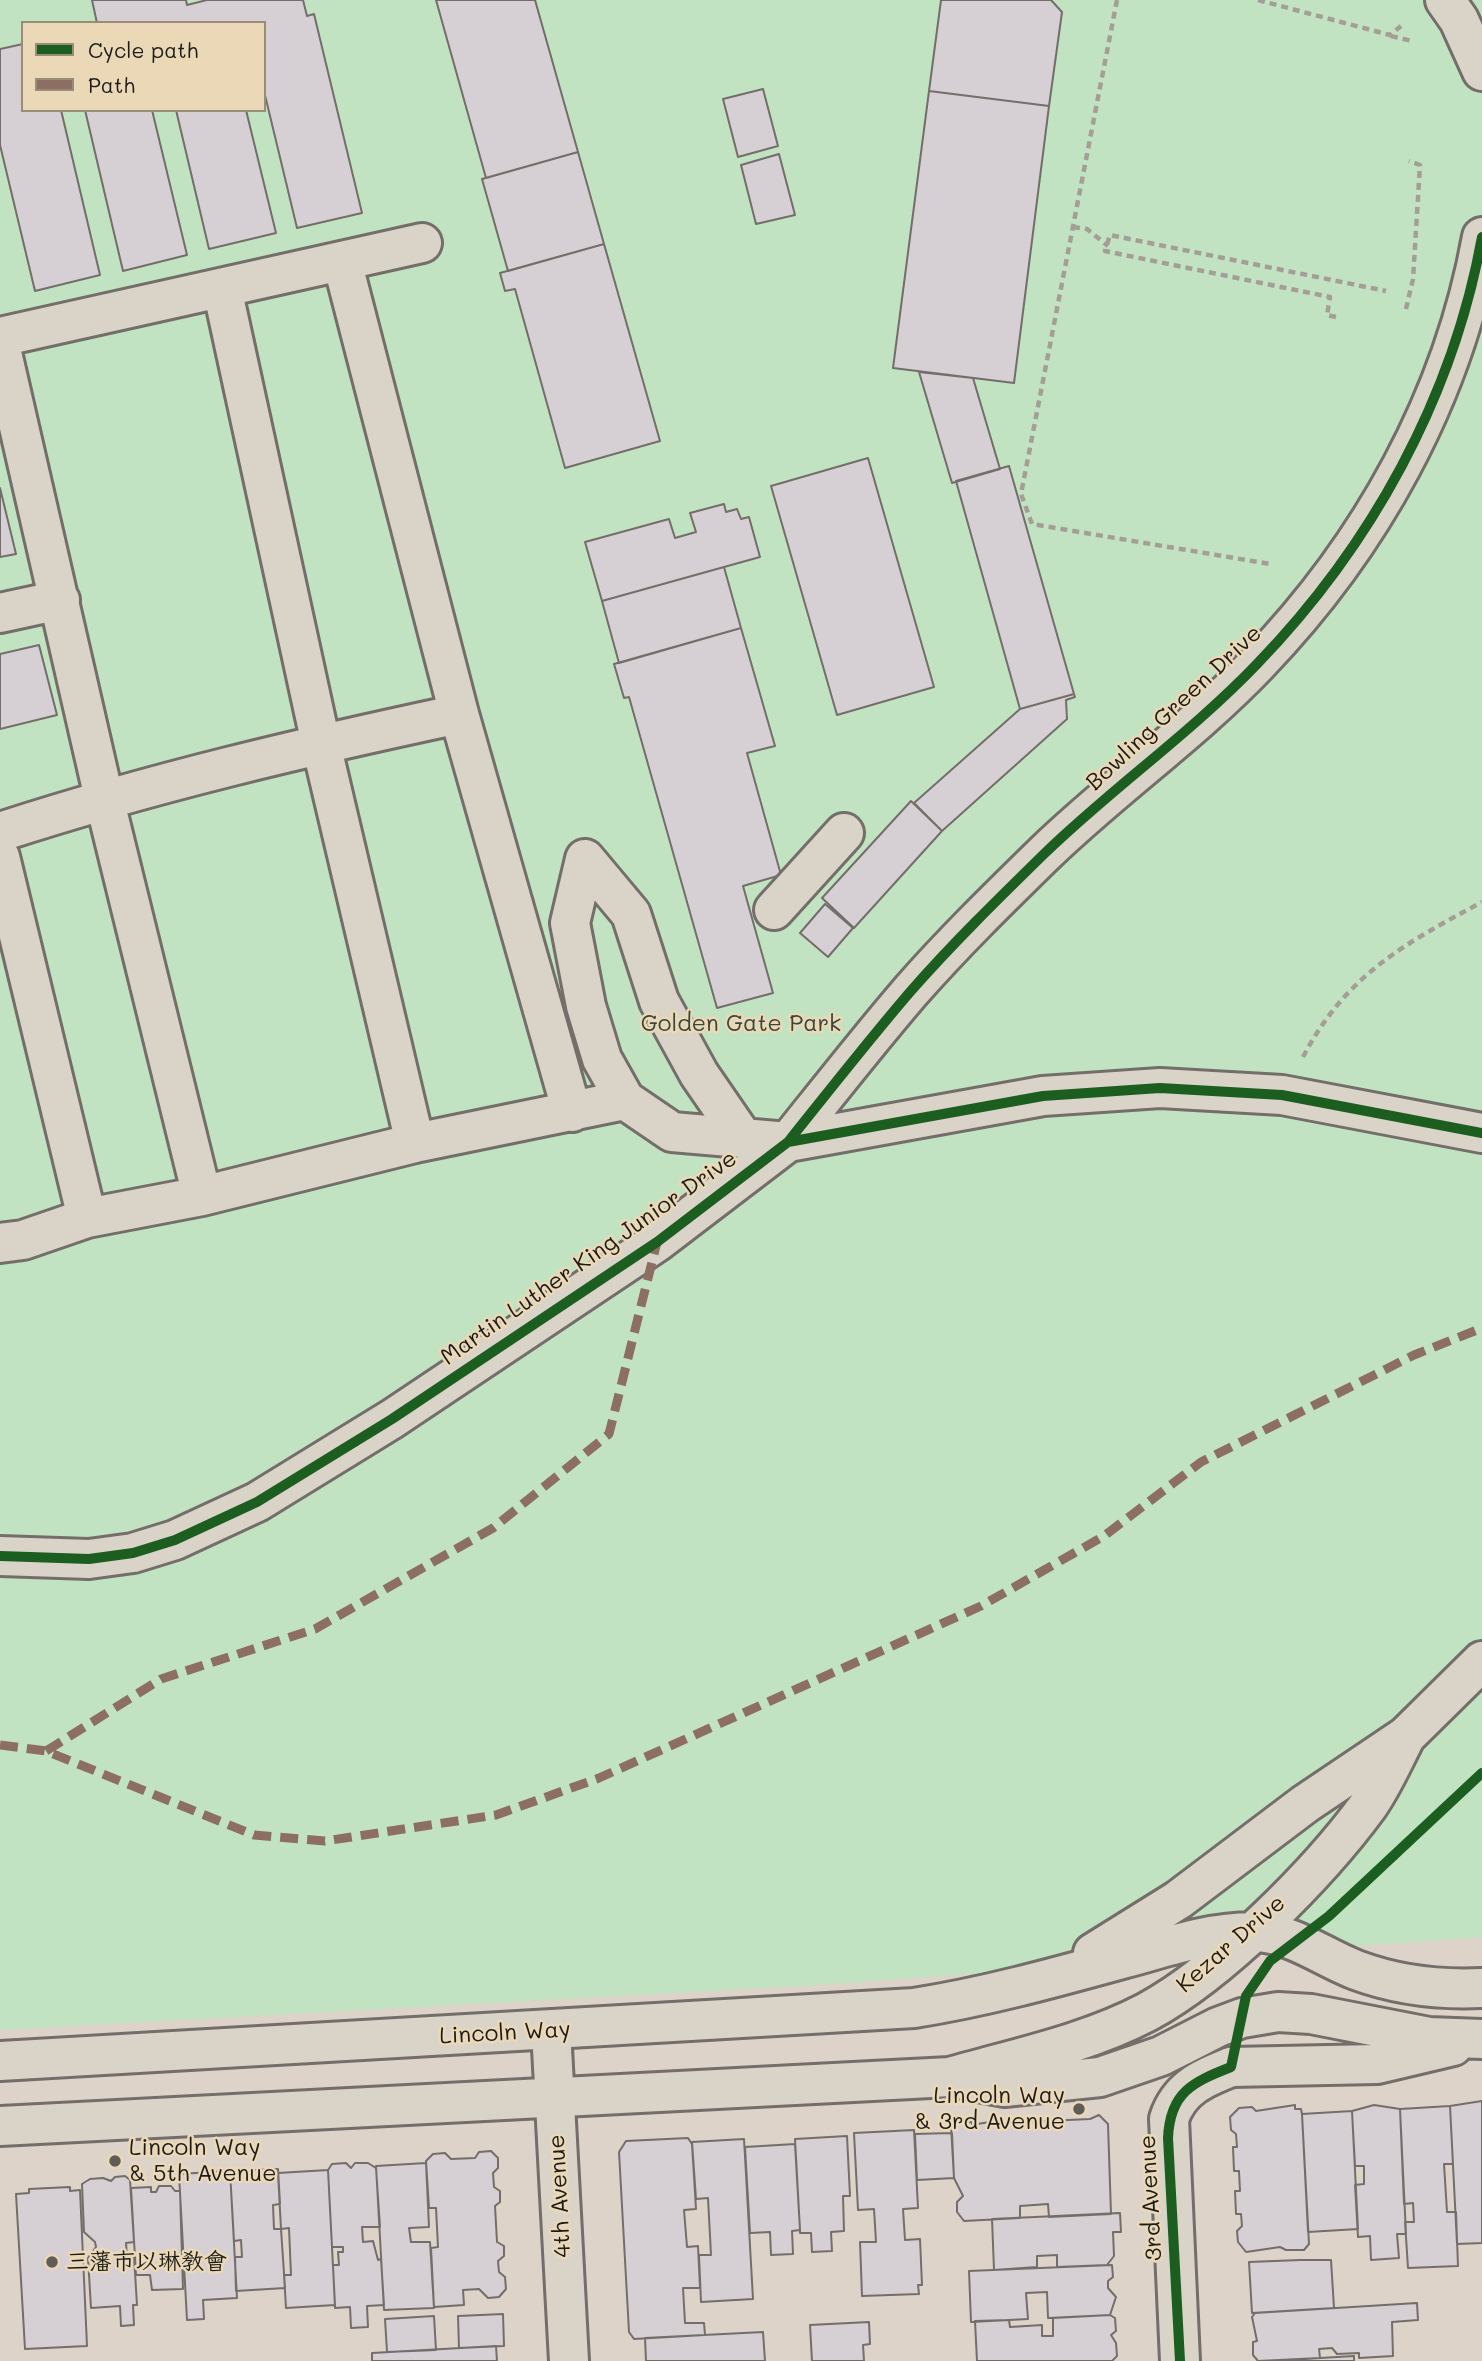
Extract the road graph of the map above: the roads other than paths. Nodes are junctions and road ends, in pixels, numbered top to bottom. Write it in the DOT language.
graph roads {
  1 [pos="1445,0"];
  2 [pos="1482,71"];
  3 [pos="1482,237"];
  4 [pos="422,243"];
  5 [pos="342,261"];
  6 [pos="222,288"];
  7 [pos="0,337"];
  8 [pos="0,344"];
  9 [pos="60,600"];
  10 [pos="0,613"];
  11 [pos="459,715"];
  12 [pos="321,744"];
  13 [pos="104,798"];
  14 [pos="0,832"];
  15 [pos="844,834"];
  16 [pos="0,857"];
  17 [pos="774,910"];
  18 [pos="625,1100"];
  19 [pos="572,1112"];
  20 [pos="1482,1133"];
  21 [pos="743,1138"];
  22 [pos="788,1142"];
  23 [pos="415,1143"];
  24 [pos="202,1196"];
  25 [pos="87,1218"];
  26 [pos="0,1243"];
  27 [pos="0,1556"];
  28 [pos="1482,1661"];
  29 [pos="1406,1736"];
  30 [pos="1251,1932"];
  31 [pos="1475,1988"];
  32 [pos="1008,1990"];
  33 [pos="551,2030"];
  34 [pos="1480,2039"];
  35 [pos="0,2061"];
  36 [pos="950,2077"];
  37 [pos="554,2095"];
  38 [pos="0,2126"];
  39 [pos="569,2361"];
  40 [pos="1180,2361"];
  1 -- 2 [label="main road"];
  3 -- 22 [label="main road, Bowling Green Drive"];
  4 -- 5 [label="main road"];
  5 -- 6 [label="main road"];
  5 -- 11 [label="main road"];
  6 -- 7 [label="main road"];
  6 -- 12 [label="main road"];
  8 -- 9 [label="main road"];
  9 -- 10 [label="main road"];
  9 -- 13 [label="main road"];
  11 -- 12 [label="main road"];
  11 -- 19 [label="main road"];
  12 -- 13 [label="main road"];
  12 -- 23 [label="main road"];
  13 -- 14 [label="main road"];
  13 -- 24 [label="main road"];
  15 -- 17 [label="main road"];
  16 -- 25 [label="main road"];
  18 -- 19 [label="main road"];
  18 -- 21 [label="main road"];
  18 -- 21 [label="main road"];
  19 -- 23 [label="main road"];
  20 -- 22 [label="main road, Martin Luther King Junior Drive"];
  21 -- 22 [label="main road"];
  22 -- 27 [label="main road, Martin Luther King Junior Drive"];
  23 -- 24 [label="main road"];
  24 -- 25 [label="main road"];
  25 -- 26 [label="main road"];
  28 -- 29 [label="main road, Kezar Drive"];
  29 -- 30 [label="main road, Kezar Drive"];
  29 -- 32 [label="main road, Kezar Drive"];
  30 -- 31 [label="main road"];
  30 -- 32 [label="main road"];
  30 -- 36 [label="main road, Kezar Drive"];
  32 -- 33 [label="main road, Lincoln Way"];
  33 -- 35 [label="main road, Lincoln Way"];
  33 -- 37 [label="main road, 4th Avenue"];
  34 -- 36 [label="main road"];
  34 -- 40 [label="main road, 3rd Avenue"];
  36 -- 37 [label="main road"];
  37 -- 38 [label="main road"];
  37 -- 39 [label="main road, 4th Avenue"];
}
